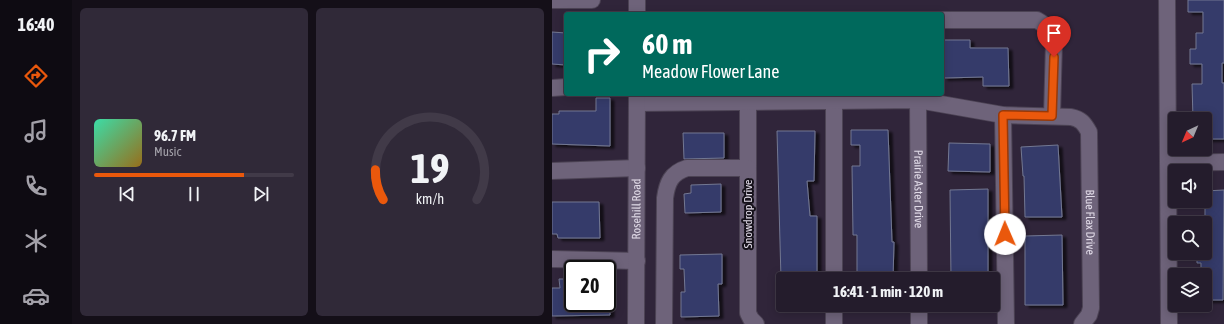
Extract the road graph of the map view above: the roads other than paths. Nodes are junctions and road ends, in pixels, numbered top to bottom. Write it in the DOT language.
graph roads {
  1 [pos="553,0"];
  2 [pos="592,0"];
  3 [pos="637,0"];
  4 [pos="1167,0"];
  5 [pos="637,12"];
  6 [pos="944,20"];
  7 [pos="564,87"];
  8 [pos="552,88"];
  9 [pos="706,98"];
  10 [pos="637,99"];
  11 [pos="918,100"];
  12 [pos="834,101"];
  13 [pos="748,102"];
  14 [pos="1003,115"];
  15 [pos="1052,116"];
  16 [pos="1224,162"];
  17 [pos="1168,163"];
  18 [pos="637,168"];
  19 [pos="748,168"];
  20 [pos="552,171"];
  21 [pos="552,259"];
  22 [pos="636,261"];
  23 [pos="834,272"];
  24 [pos="919,272"];
  25 [pos="834,312"];
  26 [pos="919,312"];
  27 [pos="1083,323"];
  28 [pos="636,324"];
  29 [pos="664,324"];
  30 [pos="756,324"];
  31 [pos="834,324"];
  32 [pos="919,324"];
  33 [pos="1006,324"];
  34 [pos="1169,324"];
  1 -- 2 [label="street"];
  3 -- 5 [label="street"];
  4 -- 17 [label="street"];
  6 -- 15 [label="street"];
  7 -- 8 [label="street"];
  9 -- 10 [label="street"];
  9 -- 13 [label="street"];
  10 -- 18 [label="street, Rosehill Road"];
  11 -- 12 [label="street"];
  11 -- 14 [label="street"];
  11 -- 24 [label="street, Prairie Aster Drive"];
  12 -- 13 [label="street"];
  12 -- 23 [label="street"];
  13 -- 19 [label="street, Snowdrop Drive"];
  14 -- 15 [label="street"];
  14 -- 33 [label="street"];
  15 -- 27 [label="street, Blue Flax Drive"];
  16 -- 17 [label="street"];
  17 -- 34 [label="street"];
  18 -- 20 [label="street"];
  18 -- 22 [label="street, Rosehill Road"];
  19 -- 29 [label="street"];
  19 -- 30 [label="street, Snowdrop Drive"];
  21 -- 22 [label="street"];
  22 -- 28 [label="street, Rosehill Road"];
  25 -- 31 [label="street"];
  26 -- 32 [label="street"];
}
